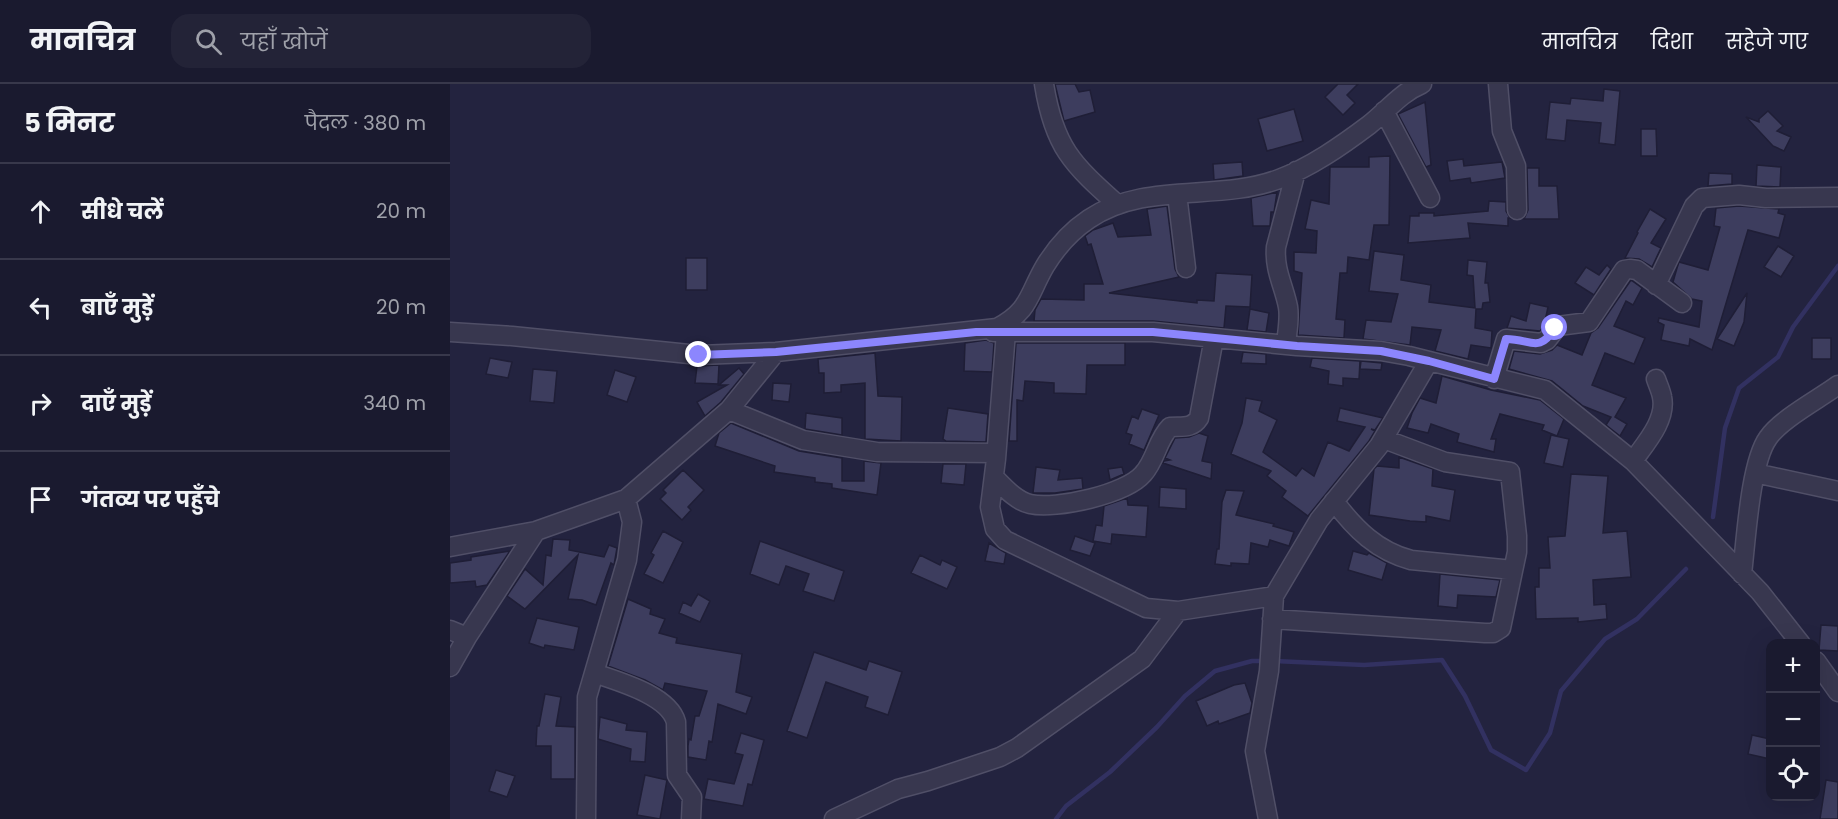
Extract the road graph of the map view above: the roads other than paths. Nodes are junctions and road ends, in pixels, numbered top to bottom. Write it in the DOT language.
graph roads {
  1 [pos="1044,84"];
  2 [pos="1422,84"];
  3 [pos="1498,84"];
  4 [pos="1384,111"];
  5 [pos="1296,171"];
  6 [pos="1177,194"];
  7 [pos="1838,197"];
  8 [pos="1430,198"];
  9 [pos="1118,205"];
  10 [pos="1517,210"];
  11 [pos="1186,268"];
  12 [pos="1656,285"];
  13 [pos="1682,303"];
  14 [pos="450,332"];
  15 [pos="976,332"];
  16 [pos="1006,332"];
  17 [pos="1214,338"];
  18 [pos="1286,344"];
  19 [pos="776,352"];
  20 [pos="1429,361"];
  21 [pos="1494,379"];
  22 [pos="1656,379"];
  23 [pos="1838,385"];
  24 [pos="729,410"];
  25 [pos="1384,439"];
  26 [pos="996,453"];
  27 [pos="1633,461"];
  28 [pos="1755,473"];
  29 [pos="994,477"];
  30 [pos="1838,490"];
  31 [pos="626,499"];
  32 [pos="1334,501"];
  33 [pos="536,531"];
  34 [pos="450,547"];
  35 [pos="1513,570"];
  36 [pos="1742,574"];
  37 [pos="1274,596"];
  38 [pos="1178,611"];
  39 [pos="1271,626"];
  40 [pos="458,634"];
  41 [pos="1797,639"];
  42 [pos="450,667"];
  43 [pos="1820,668"];
  44 [pos="594,673"];
  45 [pos="1838,692"];
  46 [pos="586,819"];
  47 [pos="691,819"];
  48 [pos="834,819"];
  49 [pos="1268,819"];
  1 -- 9 [label="street"];
  2 -- 4 [label="street"];
  3 -- 10 [label="street"];
  4 -- 5 [label="street"];
  4 -- 8 [label="street"];
  5 -- 6 [label="street"];
  5 -- 18 [label="street"];
  6 -- 9 [label="street"];
  6 -- 11 [label="street"];
  7 -- 12 [label="street"];
  9 -- 15 [label="street"];
  12 -- 13 [label="street"];
  12 -- 21 [label="street"];
  14 -- 19 [label="street"];
  15 -- 16 [label="street"];
  15 -- 19 [label="street"];
  16 -- 17 [label="street"];
  16 -- 26 [label="street"];
  17 -- 18 [label="street"];
  17 -- 29 [label="street"];
  18 -- 20 [label="street"];
  19 -- 24 [label="street"];
  20 -- 21 [label="street"];
  20 -- 25 [label="street"];
  21 -- 27 [label="street"];
  22 -- 27 [label="street"];
  23 -- 28 [label="street"];
  24 -- 26 [label="street"];
  24 -- 31 [label="street"];
  25 -- 32 [label="street"];
  25 -- 35 [label="street"];
  26 -- 29 [label="street"];
  27 -- 36 [label="street"];
  28 -- 30 [label="street"];
  28 -- 36 [label="street"];
  29 -- 38 [label="street"];
  31 -- 33 [label="street"];
  31 -- 44 [label="street"];
  32 -- 35 [label="street"];
  32 -- 37 [label="street"];
  33 -- 34 [label="street"];
  33 -- 40 [label="street"];
  35 -- 39 [label="street"];
  36 -- 41 [label="street"];
  37 -- 38 [label="street"];
  37 -- 39 [label="street"];
  38 -- 48 [label="street"];
  39 -- 49 [label="street"];
  40 -- 42 [label="street"];
  43 -- 45 [label="street"];
  44 -- 46 [label="street"];
  44 -- 47 [label="street"];
}
